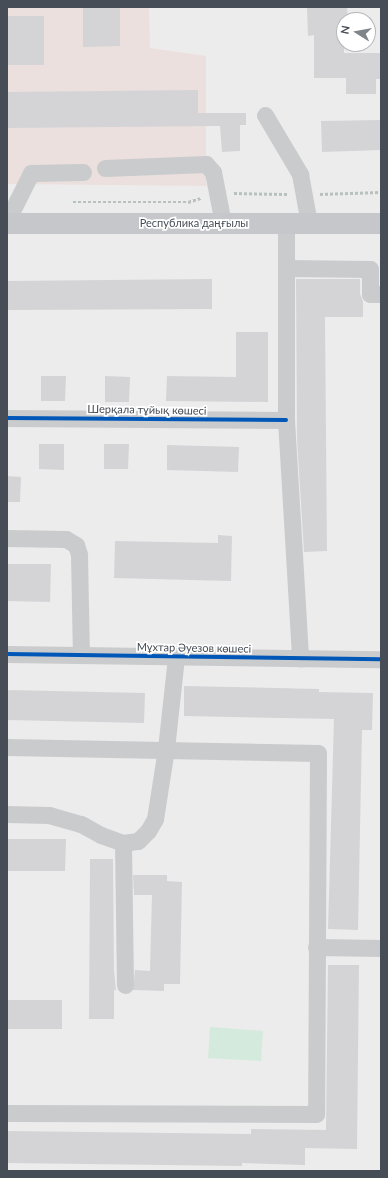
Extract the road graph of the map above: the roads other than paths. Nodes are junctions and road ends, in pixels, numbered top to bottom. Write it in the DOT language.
graph roads {
  1 [pos="265,115"];
  2 [pos="105,168"];
  3 [pos="82,172"];
  4 [pos="7,222"];
  5 [pos="381,222"];
  6 [pos="223,223"];
  7 [pos="309,223"];
  8 [pos="286,224"];
  9 [pos="286,268"];
  10 [pos="381,294"];
  11 [pos="7,418"];
  12 [pos="286,420"];
  13 [pos="7,538"];
  14 [pos="7,654"];
  15 [pos="81,656"];
  16 [pos="176,657"];
  17 [pos="300,659"];
  18 [pos="381,659"];
  19 [pos="7,747"];
  20 [pos="166,749"];
  21 [pos="7,814"];
  22 [pos="123,843"];
  23 [pos="316,947"];
  24 [pos="381,948"];
  25 [pos="125,985"];
  26 [pos="7,1113"];
  1 -- 7 [label="street"];
  2 -- 6 [label="street"];
  3 -- 4 [label="street"];
  4 -- 6 [label="main road, Республика даңғылы"];
  5 -- 7 [label="main road, Республика даңғылы"];
  6 -- 8 [label="main road, Республика даңғылы"];
  7 -- 8 [label="main road, Республика даңғылы"];
  8 -- 9 [label="street"];
  9 -- 10 [label="street"];
  9 -- 12 [label="street"];
  11 -- 12 [label="street, Шерқала тұйық көшесі"];
  12 -- 17 [label="street"];
  13 -- 15 [label="street"];
  14 -- 15 [label="street, Мұхтар Әуезов көшесі"];
  15 -- 16 [label="street, Мұхтар Әуезов көшесі"];
  16 -- 17 [label="street, Мұхтар Әуезов көшесі"];
  16 -- 20 [label="street"];
  17 -- 18 [label="street, Мұхтар Әуезов көшесі"];
  19 -- 20 [label="street"];
  20 -- 22 [label="street"];
  20 -- 23 [label="street"];
  21 -- 22 [label="street"];
  22 -- 25 [label="street"];
  23 -- 24 [label="street"];
  23 -- 26 [label="street"];
}
